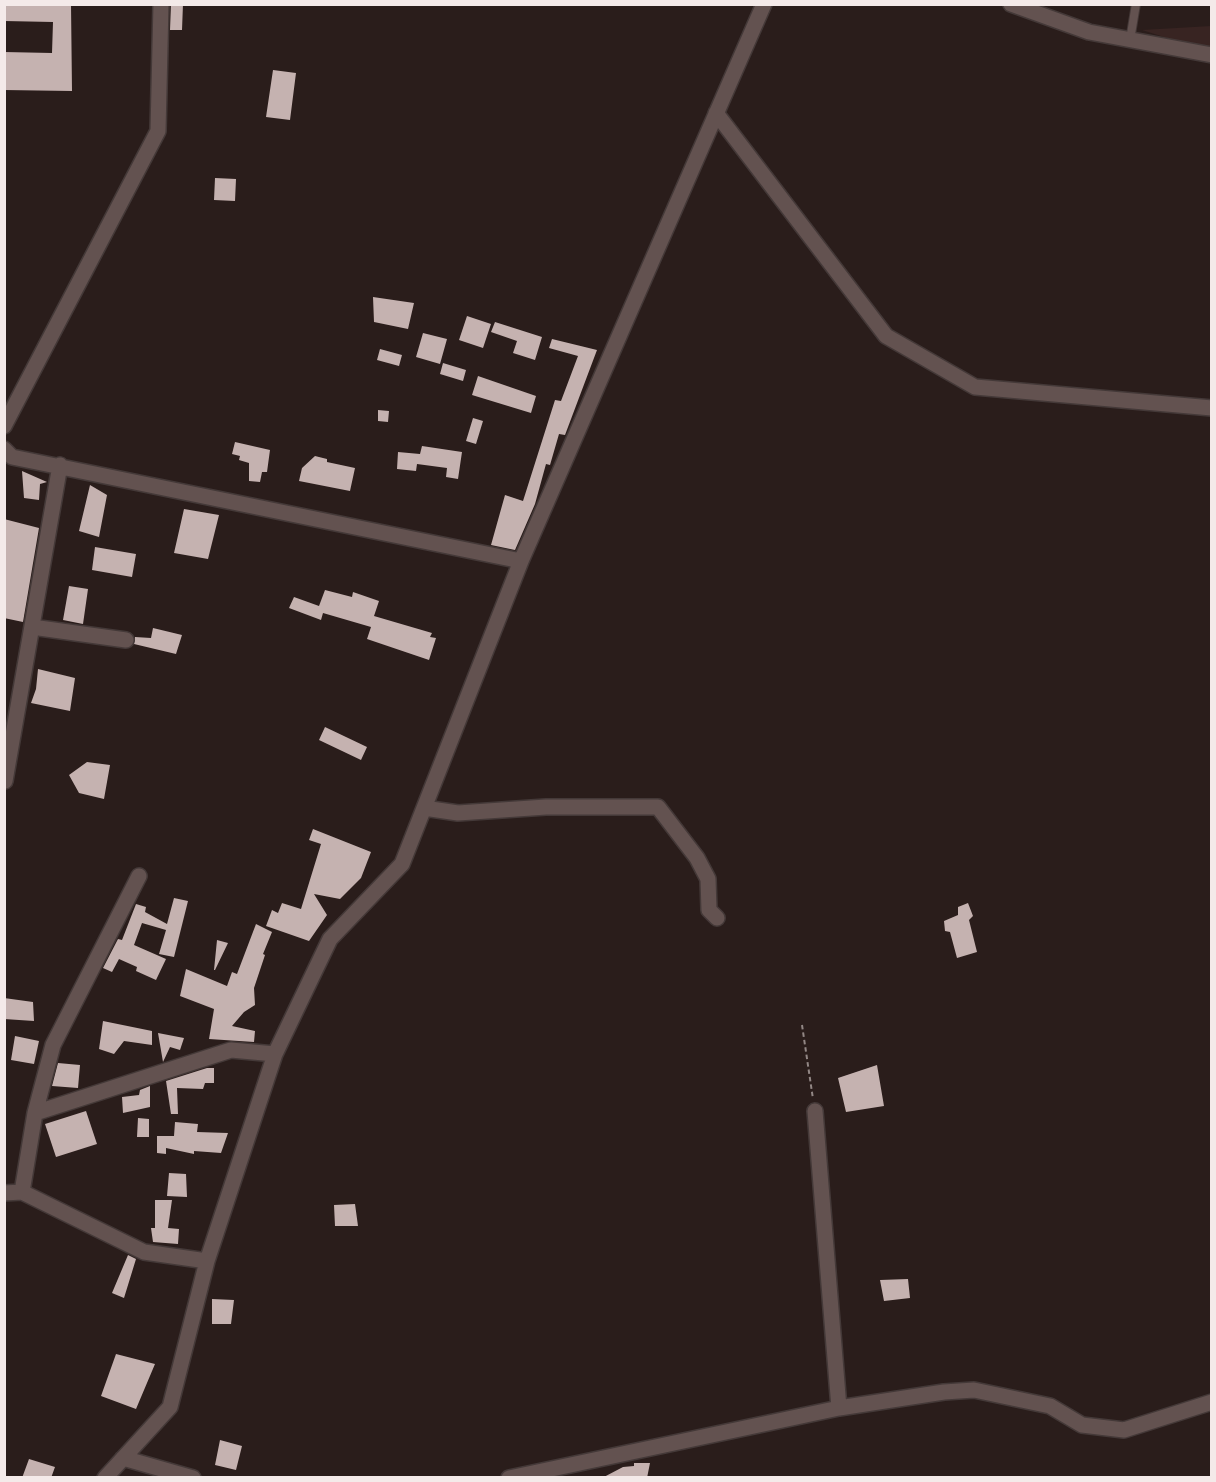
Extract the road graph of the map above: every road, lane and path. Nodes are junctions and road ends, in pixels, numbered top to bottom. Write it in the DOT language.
graph roads {
  1 [pos="161,4"];
  2 [pos="764,4"];
  3 [pos="1011,4"];
  4 [pos="1136,4"];
  5 [pos="1130,40"];
  6 [pos="1212,55"];
  7 [pos="716,113"];
  8 [pos="1212,408"];
  9 [pos="4,426"];
  10 [pos="7,459"];
  11 [pos="60,465"];
  12 [pos="521,561"];
  13 [pos="32,627"];
  14 [pos="126,640"];
  15 [pos="5,781"];
  16 [pos="424,808"];
  17 [pos="139,876"];
  18 [pos="717,918"];
  19 [pos="802,1025"];
  20 [pos="275,1054"];
  21 [pos="815,1110"];
  22 [pos="35,1113"];
  23 [pos="22,1192"];
  24 [pos="4,1193"];
  25 [pos="207,1261"];
  26 [pos="1212,1402"];
  27 [pos="839,1408"];
  28 [pos="123,1458"];
  29 [pos="105,1478"];
  30 [pos="193,1478"];
  31 [pos="509,1478"];
  1 -- 9 [label="street"];
  2 -- 7 [label="street"];
  3 -- 5 [label="street"];
  4 -- 5 [label="lane"];
  5 -- 6 [label="street"];
  7 -- 8 [label="street"];
  7 -- 12 [label="street"];
  10 -- 11 [label="street"];
  11 -- 12 [label="street"];
  11 -- 13 [label="street"];
  12 -- 16 [label="street"];
  13 -- 14 [label="street"];
  13 -- 15 [label="street"];
  16 -- 18 [label="street"];
  16 -- 20 [label="street"];
  17 -- 22 [label="street"];
  19 -- 21 [label="path"];
  20 -- 22 [label="street"];
  20 -- 25 [label="street"];
  21 -- 27 [label="street"];
  22 -- 23 [label="street"];
  23 -- 24 [label="street"];
  23 -- 25 [label="street"];
  25 -- 28 [label="street"];
  26 -- 27 [label="street"];
  27 -- 31 [label="street"];
  28 -- 29 [label="street"];
  28 -- 30 [label="street"];
}
